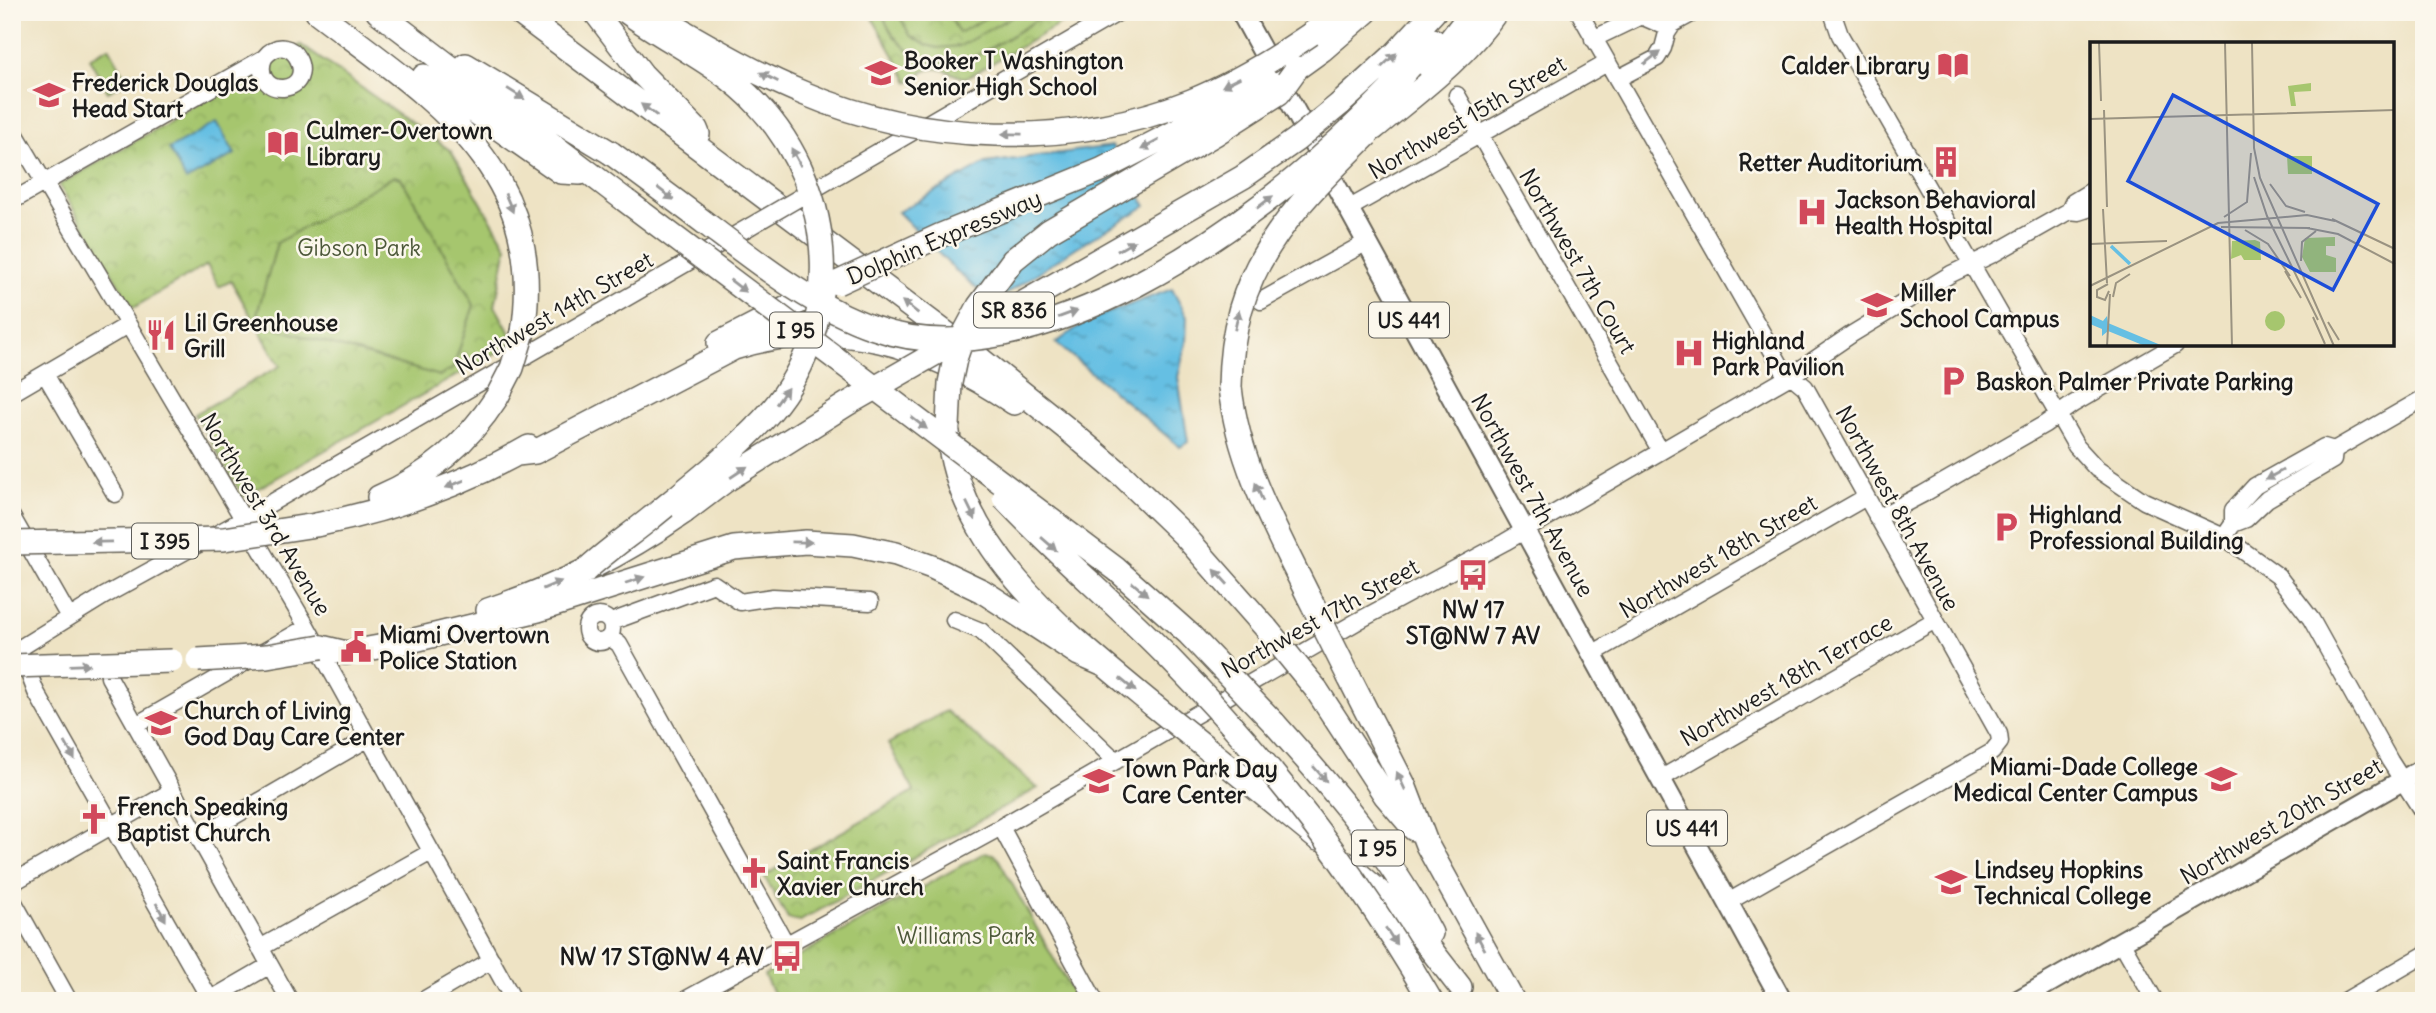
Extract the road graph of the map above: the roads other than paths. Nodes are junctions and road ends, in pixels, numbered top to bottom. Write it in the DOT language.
graph roads {
  1 [pos="317,12"];
  2 [pos="337,12"];
  3 [pos="378,12"];
  4 [pos="519,12"];
  5 [pos="595,12"];
  6 [pos="627,12"];
  7 [pos="650,12"];
  8 [pos="1119,12"];
  9 [pos="1241,12"];
  10 [pos="1339,12"];
  11 [pos="1366,12"];
  12 [pos="1434,12"];
  13 [pos="1454,12"];
  14 [pos="1472,12"];
  15 [pos="1496,12"];
  16 [pos="1578,12"];
  17 [pos="1695,12"];
  18 [pos="1832,12"];
  19 [pos="1674,24"];
  20 [pos="1593,39"];
  21 [pos="1316,42"];
  22 [pos="434,53"];
  23 [pos="264,58"];
  24 [pos="1607,63"];
  25 [pos="1297,68"];
  26 [pos="1617,79"];
  27 [pos="1457,95"];
  28 [pos="1368,123"];
  29 [pos="12,128"];
  30 [pos="1480,135"];
  31 [pos="704,150"];
  32 [pos="590,176"];
  33 [pos="45,183"];
  34 [pos="2090,192"];
  35 [pos="12,201"];
  36 [pos="2090,208"];
  37 [pos="1349,209"];
  38 [pos="2069,211"];
  39 [pos="1367,242"];
  40 [pos="1972,264"];
  41 [pos="1261,301"];
  42 [pos="128,325"];
  43 [pos="2173,346"];
  44 [pos="45,374"];
  45 [pos="1791,375"];
  46 [pos="12,393"];
  47 [pos="2423,401"];
  48 [pos="2058,415"];
  49 [pos="1066,428"];
  50 [pos="1660,450"];
  51 [pos="517,454"];
  52 [pos="968,460"];
  53 [pos="115,494"];
  54 [pos="1866,497"];
  55 [pos="356,511"];
  56 [pos="12,517"];
  57 [pos="1877,518"];
  58 [pos="243,519"];
  59 [pos="1524,529"];
  60 [pos="2228,530"];
  61 [pos="12,543"];
  62 [pos="585,571"];
  63 [pos="870,602"];
  64 [pos="69,617"];
  65 [pos="954,620"];
  66 [pos="1935,620"];
  67 [pos="307,627"];
  68 [pos="321,647"];
  69 [pos="1592,654"];
  70 [pos="15,656"];
  71 [pos="1104,665"];
  72 [pos="12,676"];
  73 [pos="109,677"];
  74 [pos="36,692"];
  75 [pos="136,725"];
  76 [pos="369,738"];
  77 [pos="1116,761"];
  78 [pos="2424,768"];
  79 [pos="1660,779"];
  80 [pos="2403,780"];
  81 [pos="172,791"];
  82 [pos="2424,814"];
  83 [pos="113,825"];
  84 [pos="1001,827"];
  85 [pos="198,837"];
  86 [pos="1427,845"];
  87 [pos="431,852"];
  88 [pos="12,883"];
  89 [pos="12,899"];
  90 [pos="1728,902"];
  91 [pos="2121,941"];
  92 [pos="786,944"];
  93 [pos="260,948"];
  94 [pos="2424,956"];
  95 [pos="492,960"];
  96 [pos="270,965"];
  97 [pos="1464,994"];
  98 [pos="210,1000"];
  99 [pos="69,1001"];
  100 [pos="290,1001"];
  101 [pos="422,1001"];
  102 [pos="514,1001"];
  103 [pos="683,1001"];
  104 [pos="1095,1001"];
  105 [pos="1431,1001"];
  106 [pos="1513,1001"];
  107 [pos="1782,1001"];
  108 [pos="2018,1001"];
  109 [pos="2155,1001"];
  110 [pos="2345,1001"];
  1 -- 55 [label="highway, one-way, bridge"];
  2 -- 32 [label="highway"];
  3 -- 22 [label="highway, I 95"];
  31 -- 4 [label="highway, I 95, one-way"];
  5 -- 31 [label="highway"];
  62 -- 6 [label="highway, one-way, bridge"];
  21 -- 7 [label="highway, one-way, bridge"];
  8 -- 58 [label="street, Northwest 14th Street, bridge"];
  9 -- 37 [label="main road, Northwest 7th Avenue / US 441"];
  10 -- 21 [label="highway"];
  11 -- 21 [label="highway, Dolphin Expressway"];
  62 -- 12 [label="highway, SR 836, one-way, bridge"];
  13 -- 28 [label="highway"];
  14 -- 28 [label="highway"];
  15 -- 28 [label="highway"];
  16 -- 20 [label="street, Northwest 8th Avenue"];
  17 -- 19 [label="street"];
  18 -- 40 [label="street"];
  19 -- 20 [label="street"];
  26 -- 19 [label="street, one-way"];
  20 -- 24 [label="street, Northwest 8th Avenue"];
  21 -- 25 [label="highway, Dolphin Expressway"];
  22 -- 28 [label="highway, one-way, bridge"];
  22 -- 32 [label="highway, I 95"];
  23 -- 33 [label="street"];
  24 -- 26 [label="street, Northwest 8th Avenue"];
  24 -- 30 [label="street, Northwest 15th Street"];
  25 -- 51 [label="highway, Dolphin Expressway, one-way, bridge"];
  25 -- 71 [label="highway, one-way, bridge"];
  26 -- 45 [label="street, Northwest 8th Avenue"];
  27 -- 30 [label="street, Northwest 7th Court"];
  86 -- 28 [label="highway, one-way, bridge"];
  29 -- 33 [label="street, Northwest 3rd Avenue"];
  30 -- 37 [label="street, Northwest 15th Street"];
  30 -- 50 [label="street, Northwest 7th Court"];
  49 -- 31 [label="highway, I 95, one-way"];
  32 -- 52 [label="highway, I 95, one-way, bridge"];
  33 -- 35 [label="street"];
  33 -- 42 [label="street, Northwest 3rd Avenue"];
  34 -- 38 [label="street"];
  36 -- 38 [label="street"];
  37 -- 39 [label="main road, Northwest 7th Avenue / US 441"];
  38 -- 40 [label="street, Northwest 17th Street"];
  39 -- 41 [label="street"];
  39 -- 59 [label="main road, Northwest 7th Avenue / US 441"];
  40 -- 45 [label="street, Northwest 17th Street"];
  40 -- 48 [label="street"];
  42 -- 44 [label="street"];
  42 -- 58 [label="street, Northwest 3rd Avenue"];
  43 -- 48 [label="street"];
  44 -- 46 [label="street"];
  44 -- 53 [label="street"];
  45 -- 50 [label="street, Northwest 17th Street"];
  45 -- 54 [label="street, Northwest 8th Avenue"];
  47 -- 60 [label="street"];
  48 -- 57 [label="street"];
  48 -- 60 [label="street"];
  49 -- 51 [label="highway"];
  86 -- 49 [label="highway, I 95, one-way, bridge"];
  50 -- 59 [label="street, Northwest 17th Street"];
  51 -- 55 [label="highway, I 395, one-way"];
  52 -- 97 [label="highway, I 95, one-way, bridge"];
  52 -- 105 [label="highway, one-way, bridge"];
  54 -- 57 [label="street, Northwest 8th Avenue"];
  54 -- 69 [label="street, Northwest 18th Street"];
  55 -- 61 [label="highway, I 395, one-way, bridge"];
  56 -- 64 [label="street"];
  57 -- 66 [label="street, Northwest 8th Avenue"];
  58 -- 64 [label="street, Northwest 14th Street"];
  58 -- 67 [label="street, Northwest 3rd Avenue"];
  59 -- 69 [label="main road, Northwest 7th Avenue / US 441"];
  59 -- 77 [label="street, Northwest 17th Street"];
  60 -- 80 [label="street"];
  68 -- 62 [label="highway, one-way"];
  63 -- 92 [label="street"];
  64 -- 70 [label="street, Northwest 14th Street"];
  65 -- 77 [label="street"];
  66 -- 79 [label="street, Northwest 18th Terrace"];
  66 -- 90 [label="street, Northwest 8th Avenue"];
  67 -- 75 [label="street"];
  67 -- 76 [label="street, Northwest 3rd Avenue"];
  70 -- 68 [label="highway, one-way, bridge"];
  68 -- 71 [label="highway, one-way"];
  69 -- 79 [label="main road, Northwest 7th Avenue / US 441"];
  70 -- 74 [label="street"];
  71 -- 97 [label="highway, one-way, bridge"];
  72 -- 74 [label="street"];
  73 -- 75 [label="street"];
  74 -- 83 [label="street, one-way"];
  75 -- 81 [label="street"];
  76 -- 85 [label="street"];
  76 -- 87 [label="street, Northwest 3rd Avenue"];
  77 -- 84 [label="street, Northwest 17th Street"];
  78 -- 80 [label="main road, Northwest 20th Street"];
  79 -- 90 [label="main road, Northwest 7th Avenue / US 441"];
  80 -- 82 [label="street"];
  80 -- 91 [label="main road, Northwest 20th Street"];
  81 -- 83 [label="street"];
  81 -- 85 [label="street"];
  83 -- 88 [label="street"];
  83 -- 98 [label="street, one-way"];
  84 -- 92 [label="street, Northwest 17th Street"];
  84 -- 104 [label="street"];
  85 -- 93 [label="street"];
  106 -- 86 [label="highway, I 95, one-way"];
  87 -- 93 [label="street"];
  87 -- 95 [label="street, Northwest 3rd Avenue"];
  89 -- 99 [label="street"];
  90 -- 107 [label="main road, Northwest 7th Avenue / US 441"];
  91 -- 108 [label="main road, Northwest 20th Street"];
  91 -- 109 [label="street"];
  92 -- 103 [label="street, Northwest 17th Street"];
  93 -- 96 [label="street"];
  94 -- 110 [label="street"];
  95 -- 101 [label="street"];
  95 -- 102 [label="street, Northwest 3rd Avenue"];
  96 -- 98 [label="street"];
  96 -- 100 [label="street"];
}
